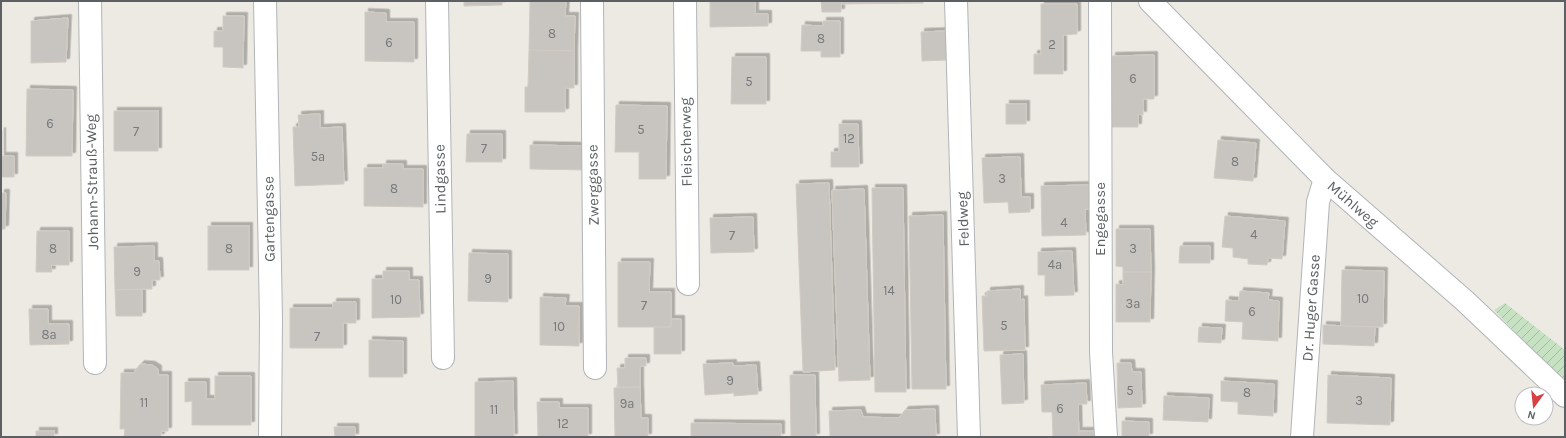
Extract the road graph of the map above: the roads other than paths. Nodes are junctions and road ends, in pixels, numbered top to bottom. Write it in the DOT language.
graph roads {
  1 [pos="90,1"];
  2 [pos="265,1"];
  3 [pos="437,1"];
  4 [pos="592,1"];
  5 [pos="685,1"];
  6 [pos="956,1"];
  7 [pos="1100,1"];
  8 [pos="1150,1"];
  9 [pos="1325,179"];
  10 [pos="688,284"];
  11 [pos="442,358"];
  12 [pos="95,363"];
  13 [pos="595,368"];
  14 [pos="1565,396"];
  15 [pos="270,437"];
  16 [pos="969,437"];
  17 [pos="1106,437"];
  18 [pos="1302,437"];
  1 -- 12 [label="street, Johann-Strauß-Weg"];
  2 -- 15 [label="street, Gartengasse"];
  3 -- 11 [label="street, Lindgasse"];
  4 -- 13 [label="street, Zwerggasse"];
  5 -- 10 [label="street, Fleischerweg"];
  6 -- 16 [label="street, Feldweg"];
  7 -- 17 [label="street, Engegasse"];
  8 -- 9 [label="street, Mühlweg"];
  9 -- 14 [label="street, Mühlweg"];
  9 -- 18 [label="street, Dr. Huger Gasse"];
}
